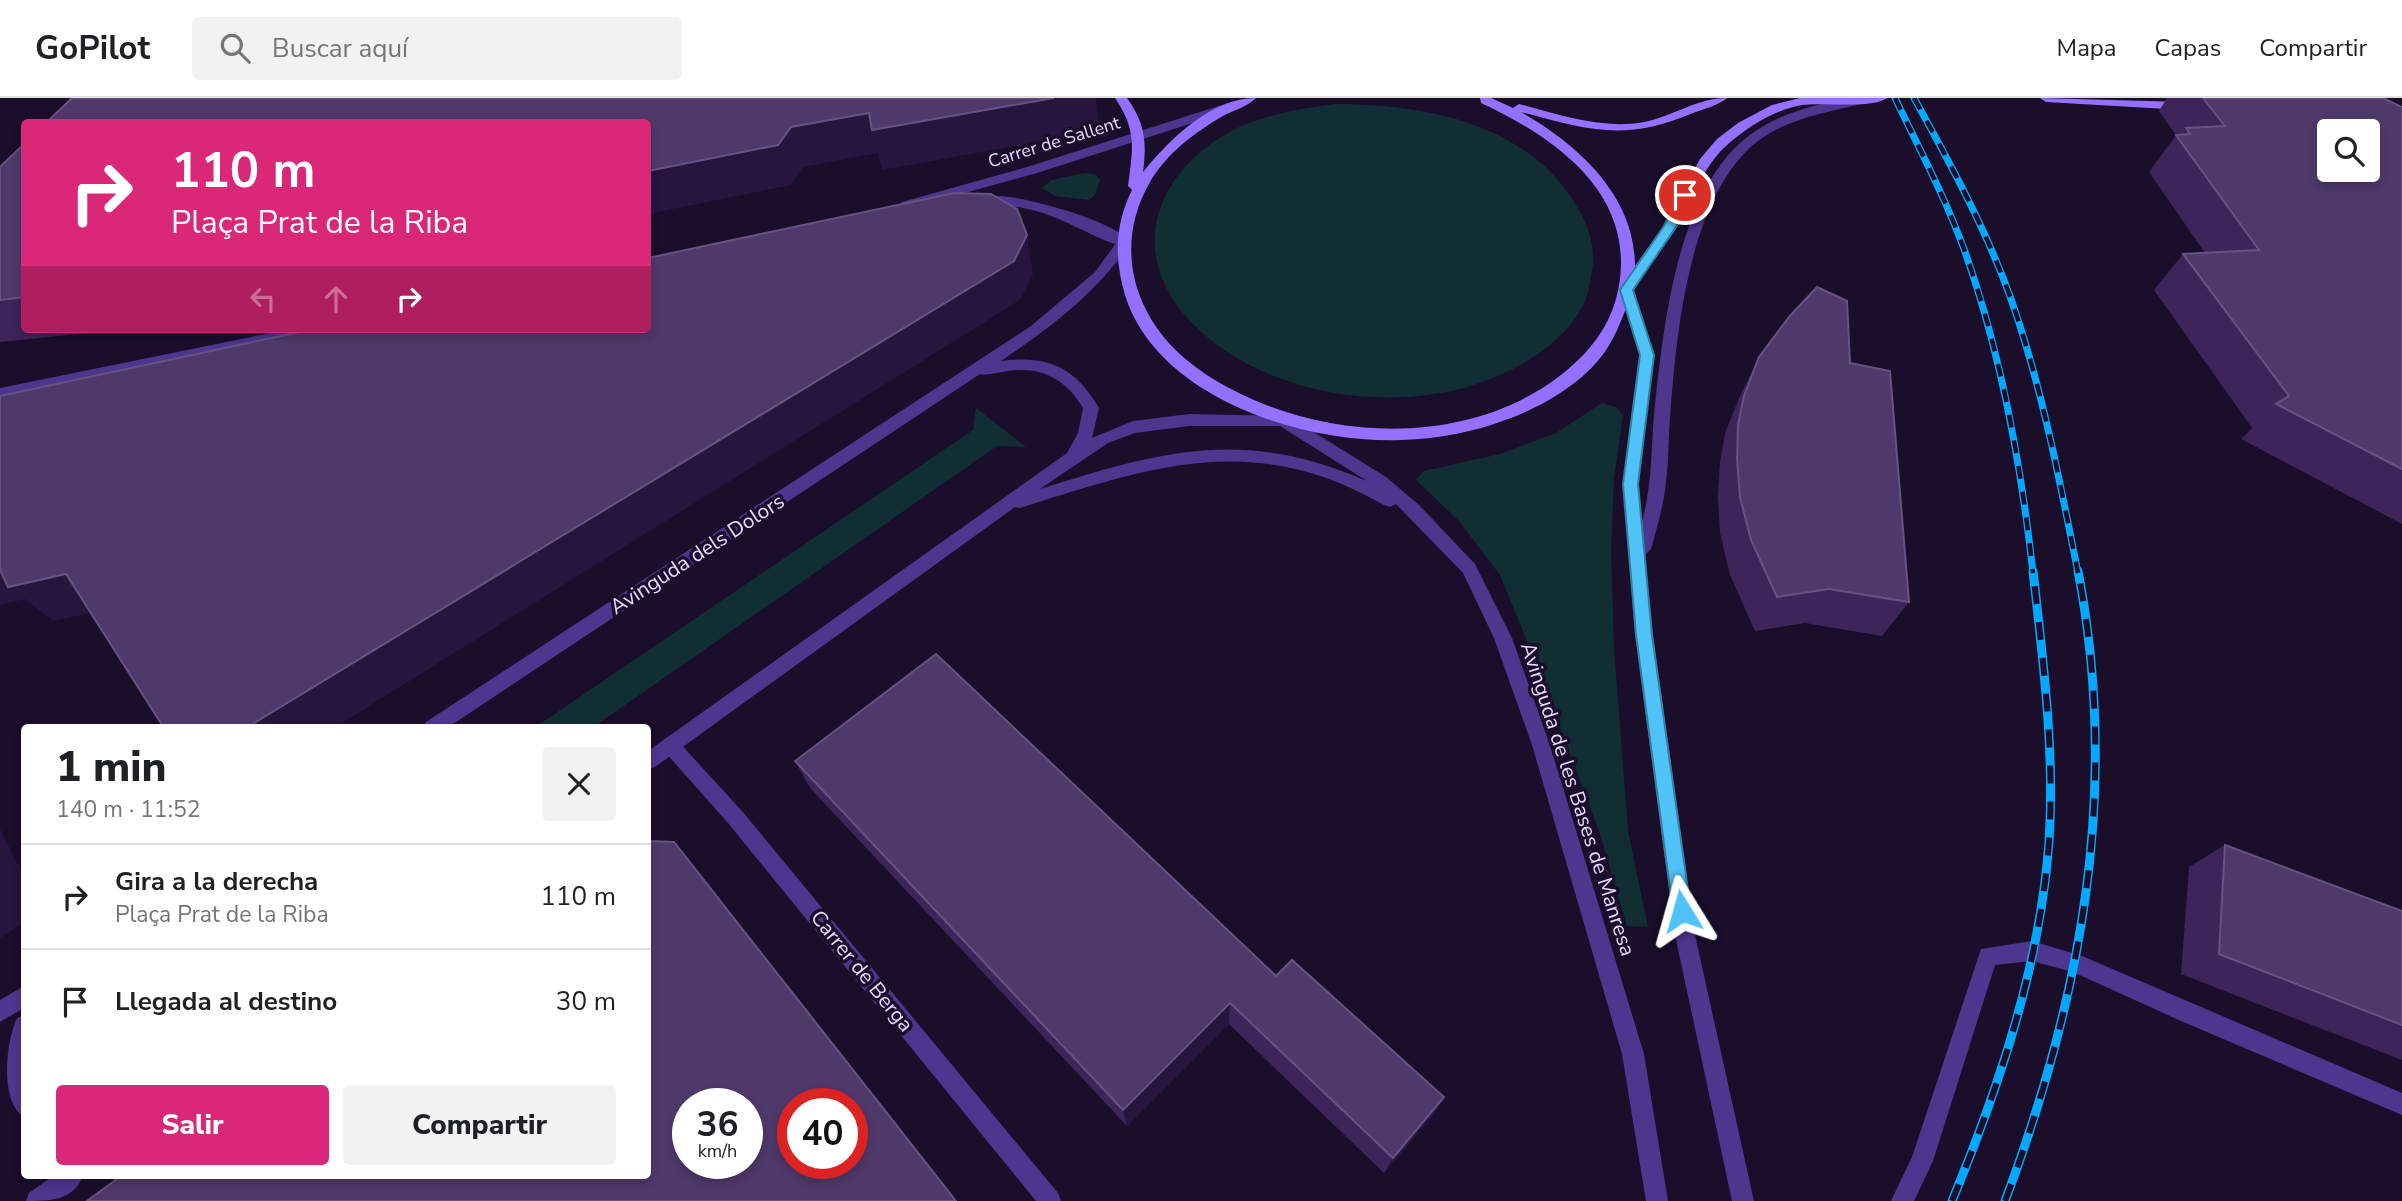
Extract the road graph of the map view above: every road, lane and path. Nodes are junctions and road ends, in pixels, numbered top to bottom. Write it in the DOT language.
graph roads {
  1 [pos="1121,98"];
  2 [pos="1250,98"];
  3 [pos="1721,98"];
  4 [pos="1881,98"];
  5 [pos="2046,98"];
  6 [pos="1484,99"];
  7 [pos="1860,101"];
  8 [pos="1228,107"];
  9 [pos="2204,107"];
  10 [pos="1141,135"];
  11 [pos="1133,197"];
  12 [pos="1124,242"];
  13 [pos="1627,290"];
  14 [pos="296,333"];
  15 [pos="962,379"];
  16 [pos="0,394"];
  17 [pos="1283,420"];
  18 [pos="1065,462"];
  19 [pos="997,512"];
  20 [pos="1449,545"];
  21 [pos="1639,563"];
  22 [pos="438,724"];
  23 [pos="670,745"];
  24 [pos="651,759"];
  25 [pos="21,998"];
  26 [pos="0,1012"];
  27 [pos="21,1031"];
  28 [pos="21,1099"];
  29 [pos="2402,1104"];
  30 [pos="68,1179"];
  31 [pos="37,1201"];
  32 [pos="1050,1201"];
  33 [pos="1657,1201"];
  34 [pos="1743,1201"];
  35 [pos="1902,1201"];
  1 -- 10 [label="main road"];
  2 -- 8 [label="main road"];
  3 -- 6 [label="main road"];
  4 -- 7 [label="main road"];
  5 -- 9 [label="main road"];
  6 -- 13 [label="main road"];
  7 -- 13 [label="main road"];
  7 -- 21 [label="street"];
  8 -- 10 [label="street, Carrer de Sallent"];
  8 -- 11 [label="main road"];
  10 -- 11 [label="main road"];
  10 -- 12 [label="street, Carrer de Sallent"];
  11 -- 12 [label="main road"];
  12 -- 15 [label="street, Avinguda dels Dolors"];
  12 -- 17 [label="main road"];
  13 -- 17 [label="main road"];
  13 -- 21 [label="street"];
  14 -- 16 [label="street"];
  15 -- 18 [label="street, Avinguda dels Dolors"];
  15 -- 22 [label="street, Avinguda dels Dolors"];
  17 -- 18 [label="street, Avinguda dels Dolors"];
  17 -- 20 [label="street, Avinguda de les Bases de Manresa"];
  18 -- 19 [label="street, Avinguda dels Dolors"];
  19 -- 20 [label="street"];
  19 -- 23 [label="street, Avinguda dels Dolors"];
  20 -- 33 [label="street, Avinguda de les Bases de Manresa"];
  21 -- 34 [label="street"];
  23 -- 24 [label="street, Avinguda dels Dolors"];
  23 -- 32 [label="street, Carrer de Berga"];
  25 -- 26 [label="street"];
  27 -- 28 [label="street"];
  29 -- 35 [label="street"];
  30 -- 31 [label="street"];
}
